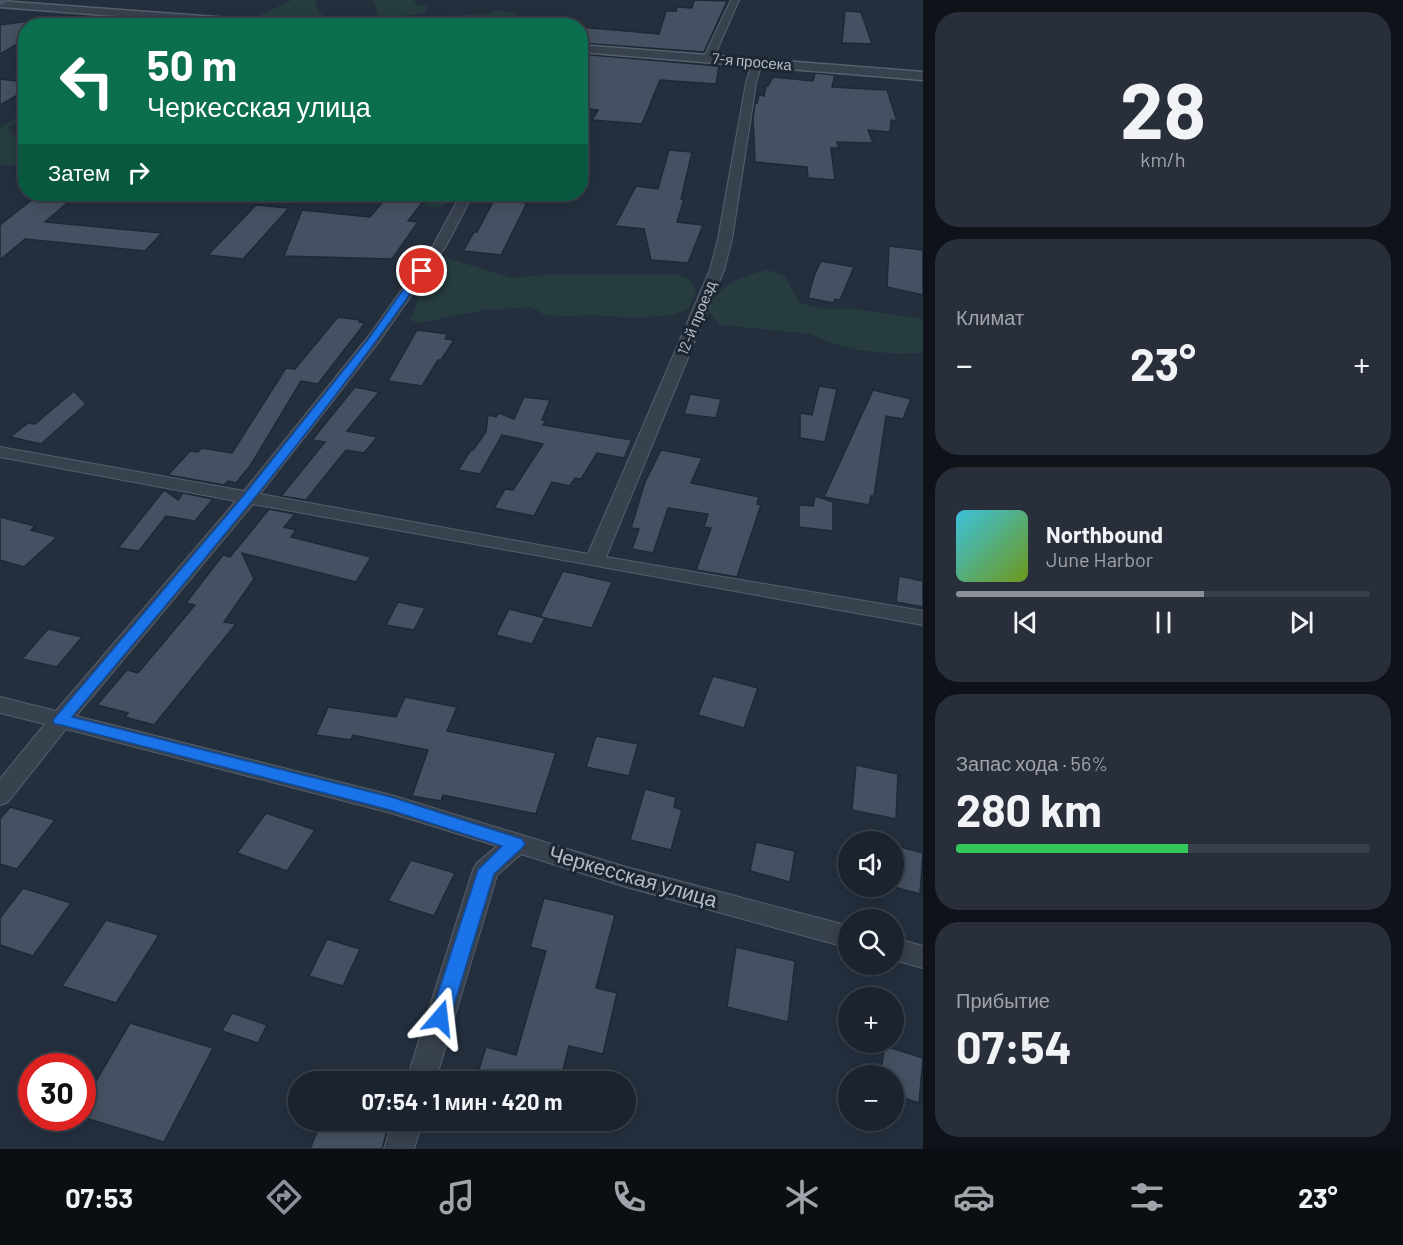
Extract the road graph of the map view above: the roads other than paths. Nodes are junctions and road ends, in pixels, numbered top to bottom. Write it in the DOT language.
graph roads {
  1 [pos="735,0"];
  2 [pos="1,2"];
  3 [pos="198,18"];
  4 [pos="588,49"];
  5 [pos="708,59"];
  6 [pos="758,63"];
  7 [pos="923,76"];
  8 [pos="463,201"];
  9 [pos="0,452"];
  10 [pos="249,497"];
  11 [pos="595,561"];
  12 [pos="923,618"];
  13 [pos="0,705"];
  14 [pos="61,720"];
  15 [pos="0,796"];
  16 [pos="516,844"];
  17 [pos="838,934"];
  18 [pos="904,952"];
  19 [pos="923,957"];
  20 [pos="423,1071"];
  21 [pos="405,1131"];
  22 [pos="399,1149"];
  1 -- 5 [label="street"];
  2 -- 3 [label="street"];
  4 -- 5 [label="street, 7-я просека"];
  5 -- 6 [label="street, 7-я просека"];
  6 -- 7 [label="street, 7-я просека"];
  6 -- 11 [label="street, 12-й проезд"];
  8 -- 10 [label="street"];
  9 -- 10 [label="street"];
  10 -- 11 [label="street"];
  10 -- 14 [label="street"];
  11 -- 12 [label="street"];
  13 -- 14 [label="street, Черкесская улица"];
  14 -- 15 [label="street"];
  14 -- 16 [label="street, Черкесская улица"];
  16 -- 17 [label="street, Черкесская улица"];
  16 -- 20 [label="street"];
  18 -- 19 [label="street"];
  21 -- 22 [label="street"];
}
